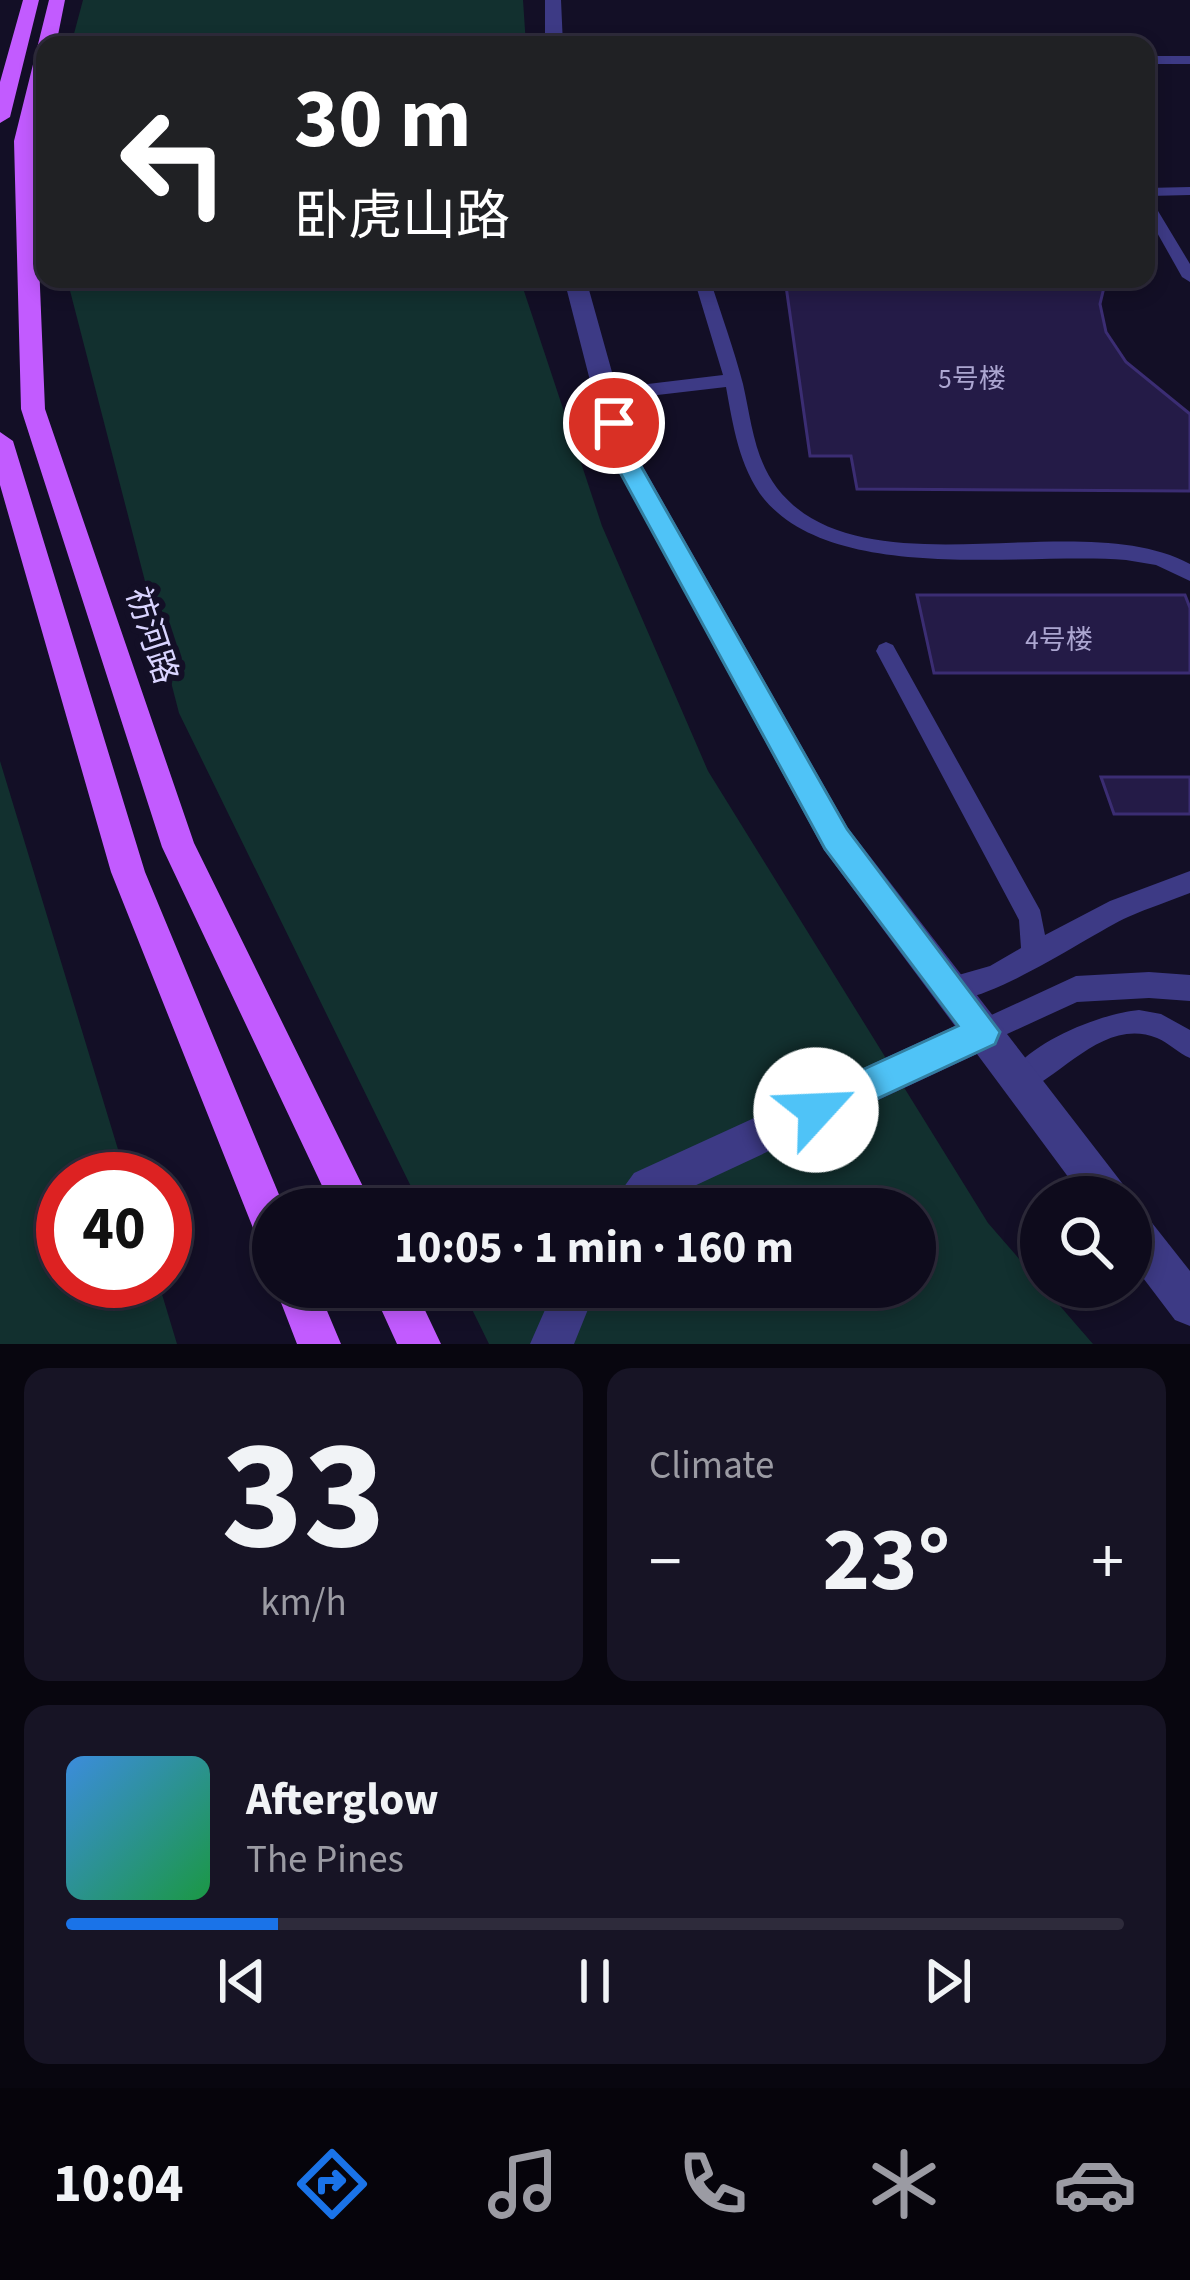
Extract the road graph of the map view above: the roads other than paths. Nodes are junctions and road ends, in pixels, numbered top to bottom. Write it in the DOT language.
graph roads {
  1 [pos="31,0"];
  2 [pos="57,0"];
  3 [pos="553,0"];
  4 [pos="49,36"];
  5 [pos="554,36"];
  6 [pos="1155,60"];
  7 [pos="1190,60"];
  8 [pos="36,91"];
  9 [pos="0,117"];
  10 [pos="1190,191"];
  11 [pos="1155,195"];
  12 [pos="1155,213"];
  13 [pos="1190,277"];
  14 [pos="577,288"];
  15 [pos="705,288"];
  16 [pos="733,380"];
  17 [pos="606,395"];
  18 [pos="0,441"];
  19 [pos="1190,573"];
  20 [pos="886,651"];
  21 [pos="1190,882"];
  22 [pos="1034,954"];
  23 [pos="1190,988"];
  24 [pos="950,989"];
  25 [pos="983,1032"];
  26 [pos="1190,1045"];
  27 [pos="1020,1081"];
  28 [pos="1092,1176"];
  29 [pos="256,1188"];
  30 [pos="344,1188"];
  31 [pos="648,1188"];
  32 [pos="1152,1255"];
  33 [pos="1190,1305"];
  34 [pos="305,1308"];
  35 [pos="402,1308"];
  36 [pos="567,1308"];
  37 [pos="320,1344"];
  38 [pos="419,1344"];
  39 [pos="552,1344"];
  1 -- 9 [label="main road"];
  2 -- 4 [label="main road, 祊河路"];
  3 -- 5 [label="street"];
  6 -- 7 [label="lane"];
  8 -- 30 [label="main road, 祊河路"];
  10 -- 11 [label="lane"];
  12 -- 13 [label="lane"];
  14 -- 17 [label="street"];
  15 -- 16 [label="lane"];
  16 -- 17 [label="lane"];
  16 -- 19 [label="lane"];
  17 -- 24 [label="street"];
  18 -- 29 [label="main road"];
  20 -- 22 [label="lane"];
  21 -- 22 [label="lane"];
  22 -- 24 [label="lane"];
  23 -- 25 [label="lane"];
  24 -- 25 [label="street"];
  25 -- 27 [label="street"];
  25 -- 31 [label="street"];
  26 -- 27 [label="lane"];
  27 -- 28 [label="street"];
  32 -- 33 [label="street"];
  34 -- 37 [label="main road"];
  35 -- 38 [label="main road"];
  36 -- 39 [label="street"];
}
